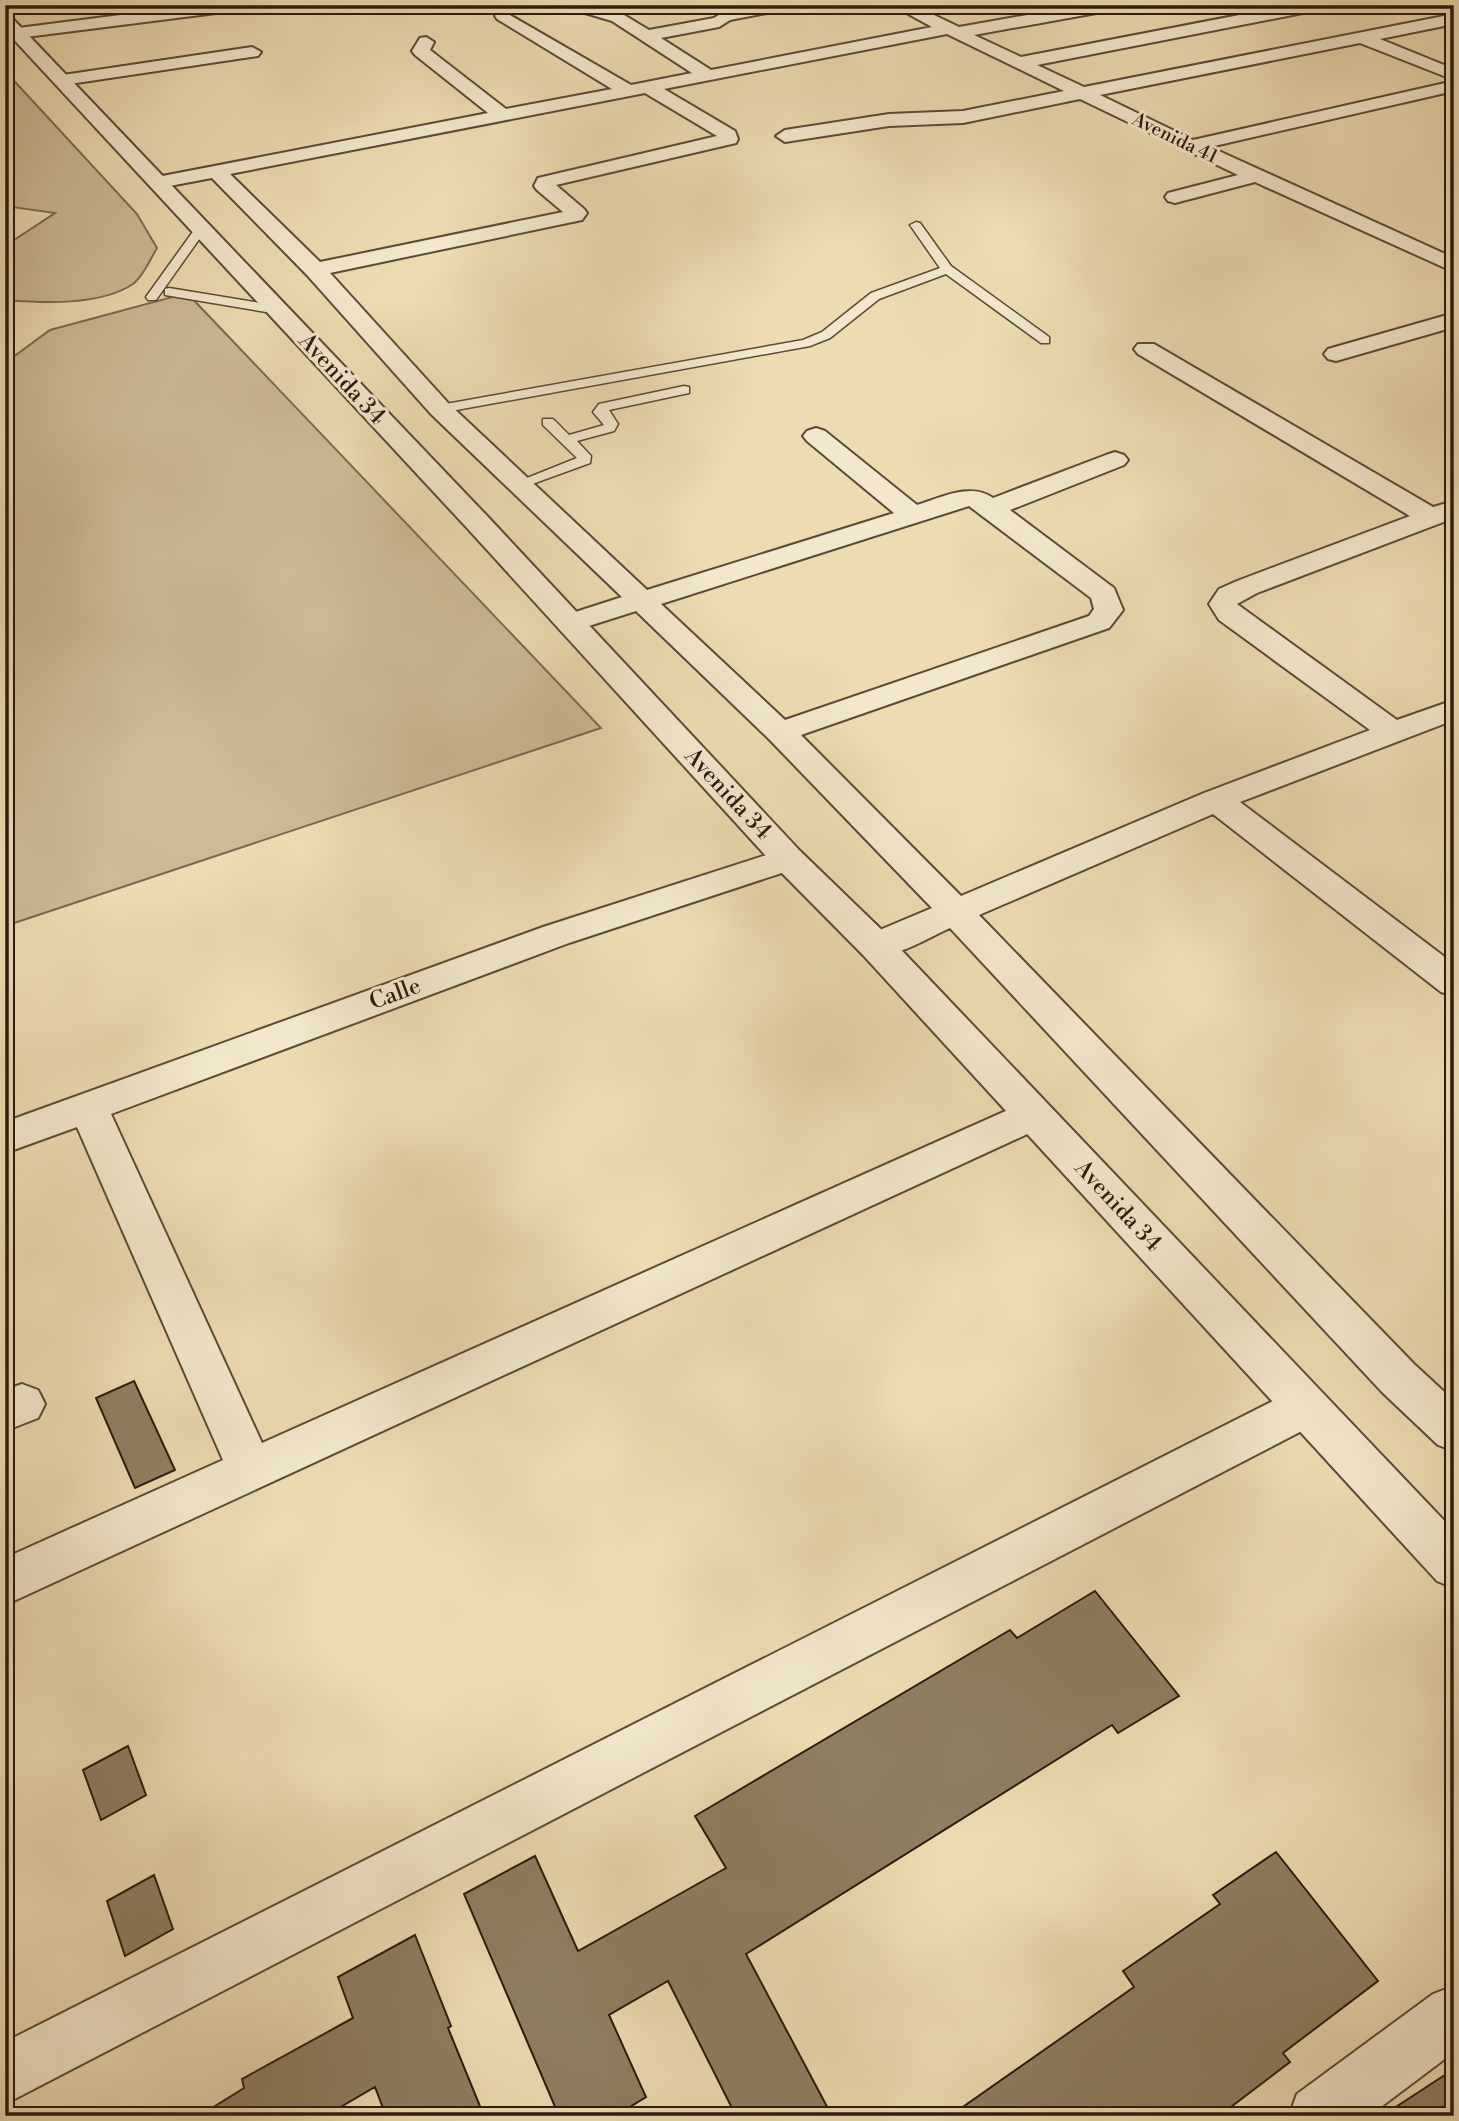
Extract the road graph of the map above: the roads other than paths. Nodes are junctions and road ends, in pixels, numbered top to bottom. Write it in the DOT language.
graph roads {
  1 [pos="240,5"];
  2 [pos="900,5"];
  3 [pos="1113,5"];
  4 [pos="1318,5"];
  5 [pos="771,8"];
  6 [pos="591,10"];
  7 [pos="503,16"];
  8 [pos="1454,19"];
  9 [pos="14,24"];
  10 [pos="951,31"];
  11 [pos="646,36"];
  12 [pos="1361,37"];
  13 [pos="426,42"];
  14 [pos="252,52"];
  15 [pos="1018,62"];
  16 [pos="1454,75"];
  17 [pos="709,76"];
  18 [pos="63,80"];
  19 [pos="1454,86"];
  20 [pos="638,89"];
  21 [pos="1083,94"];
  22 [pos="502,115"];
  23 [pos="785,136"];
  24 [pos="1191,146"];
  25 [pos="215,170"];
  26 [pos="1256,176"];
  27 [pos="159,182"];
  28 [pos="1175,197"];
  29 [pos="916,225"];
  30 [pos="201,228"];
  31 [pos="1454,245"];
  32 [pos="1423,254"];
  33 [pos="1454,266"];
  34 [pos="947,269"];
  35 [pos="315,270"];
  36 [pos="169,292"];
  37 [pos="152,297"];
  38 [pos="278,310"];
  39 [pos="1454,320"];
  40 [pos="1045,340"];
  41 [pos="1146,349"];
  42 [pos="1336,354"];
  43 [pos="684,390"];
  44 [pos="440,409"];
  45 [pos="548,422"];
  46 [pos="816,436"];
  47 [pos="566,440"];
  48 [pos="1115,460"];
  49 [pos="519,484"];
  50 [pos="989,508"];
  51 [pos="1443,514"];
  52 [pos="913,515"];
  53 [pos="642,600"];
  54 [pos="570,623"];
  55 [pos="1454,709"];
  56 [pos="780,732"];
  57 [pos="1393,732"];
  58 [pos="1216,800"];
  59 [pos="788,859"];
  60 [pos="955,911"];
  61 [pos="876,946"];
  62 [pos="1454,983"];
  63 [pos="88,1107"];
  64 [pos="1033,1115"];
  65 [pos="5,1138"];
  66 [pos="1305,1407"];
  67 [pos="1454,1431"];
  68 [pos="251,1470"];
  69 [pos="1454,1566"];
  70 [pos="5,1583"];
  71 [pos="1454,2015"];
  72 [pos="5,2074"];
  73 [pos="1319,2116"];
  1 -- 9 [label="street"];
  2 -- 10 [label="street, Avenida 41"];
  3 -- 10 [label="street"];
  4 -- 15 [label="street"];
  5 -- 11 [label="street"];
  6 -- 11 [label="street"];
  7 -- 20 [label="street"];
  8 -- 12 [label="street"];
  9 -- 18 [label="street, Avenida 34"];
  10 -- 15 [label="street, Avenida 41"];
  10 -- 17 [label="street"];
  11 -- 17 [label="street"];
  12 -- 16 [label="street"];
  12 -- 21 [label="street"];
  13 -- 22 [label="street"];
  14 -- 18 [label="street"];
  15 -- 21 [label="street, Avenida 41"];
  17 -- 20 [label="street"];
  18 -- 27 [label="street, Avenida 34"];
  19 -- 24 [label="street"];
  20 -- 22 [label="street"];
  20 -- 35 [label="street"];
  21 -- 23 [label="street"];
  21 -- 24 [label="street, Avenida 41"];
  22 -- 25 [label="street"];
  24 -- 26 [label="street, Avenida 41"];
  25 -- 27 [label="street"];
  25 -- 35 [label="street"];
  26 -- 28 [label="street"];
  26 -- 32 [label="street, Avenida 41"];
  27 -- 30 [label="street, Avenida 34"];
  29 -- 34 [label="lane"];
  30 -- 37 [label="lane"];
  30 -- 38 [label="street, Avenida 34"];
  31 -- 32 [label="street"];
  32 -- 33 [label="street, Avenida 41"];
  34 -- 40 [label="lane"];
  34 -- 44 [label="lane"];
  35 -- 44 [label="street"];
  36 -- 38 [label="lane"];
  38 -- 54 [label="street, Avenida 34"];
  39 -- 42 [label="street"];
  41 -- 51 [label="street"];
  43 -- 47 [label="lane"];
  44 -- 49 [label="street"];
  45 -- 47 [label="lane"];
  46 -- 52 [label="street"];
  47 -- 49 [label="lane"];
  48 -- 50 [label="street"];
  49 -- 53 [label="street"];
  50 -- 52 [label="street"];
  50 -- 56 [label="street"];
  51 -- 57 [label="street"];
  52 -- 53 [label="street"];
  53 -- 54 [label="street"];
  53 -- 56 [label="street"];
  54 -- 59 [label="street, Avenida 34"];
  55 -- 57 [label="street"];
  56 -- 60 [label="street"];
  57 -- 58 [label="street"];
  58 -- 60 [label="street"];
  58 -- 62 [label="street"];
  59 -- 61 [label="street, Avenida 34"];
  59 -- 63 [label="street, Calle"];
  60 -- 61 [label="street"];
  60 -- 67 [label="street"];
  61 -- 64 [label="street, Avenida 34"];
  63 -- 65 [label="street, Calle"];
  63 -- 68 [label="street"];
  64 -- 66 [label="street, Avenida 34"];
  64 -- 68 [label="street"];
  66 -- 69 [label="street, Avenida 34"];
  66 -- 72 [label="street"];
  68 -- 70 [label="street"];
  71 -- 73 [label="street"];
}
